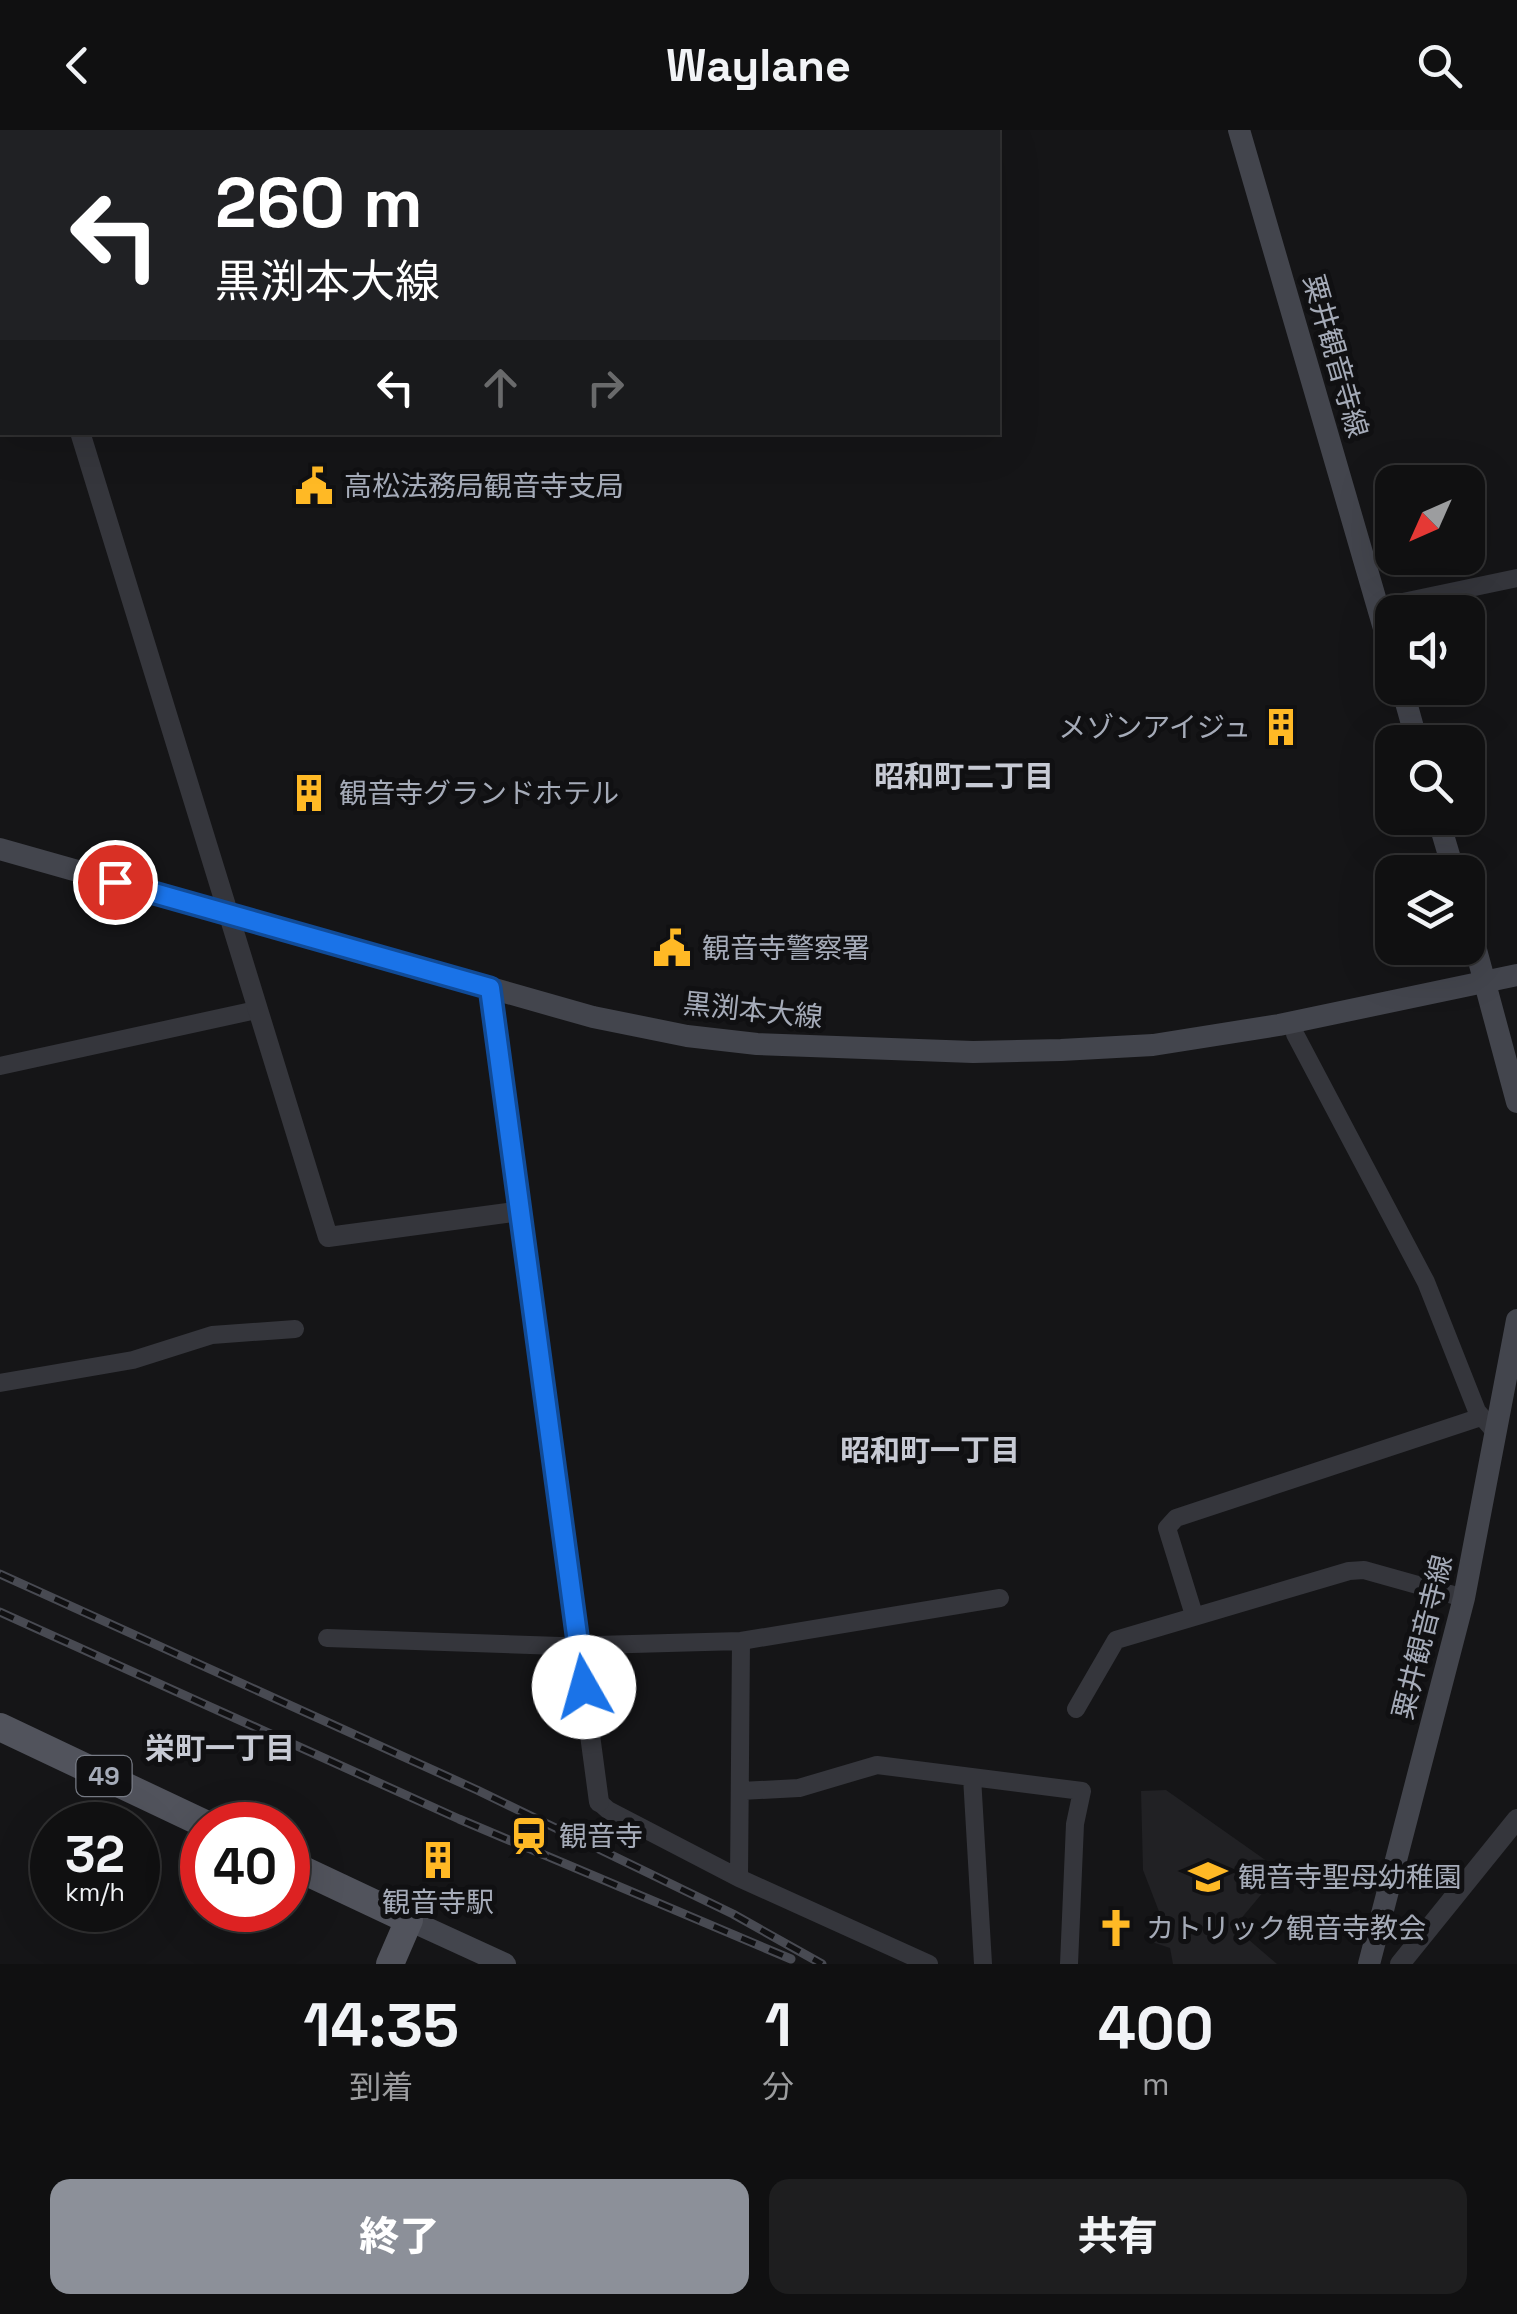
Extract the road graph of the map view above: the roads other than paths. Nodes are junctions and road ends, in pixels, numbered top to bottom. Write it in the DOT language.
graph roads {
  1 [pos="1239,130"];
  2 [pos="81,435"];
  3 [pos="1517,578"];
  4 [pos="1375,595"];
  5 [pos="1436,595"];
  6 [pos="0,848"];
  7 [pos="230,914"];
  8 [pos="1481,965"];
  9 [pos="1517,974"];
  10 [pos="1486,983"];
  11 [pos="490,988"];
  12 [pos="256,1010"];
  13 [pos="1295,1034"];
  14 [pos="0,1066"];
  15 [pos="1517,1102"];
  16 [pos="521,1211"];
  17 [pos="1517,1320"];
  18 [pos="295,1329"];
  19 [pos="0,1384"];
  20 [pos="1489,1424"];
  21 [pos="1000,1598"];
  22 [pos="1464,1598"];
  23 [pos="1194,1615"];
  24 [pos="327,1638"];
  25 [pos="741,1640"];
  26 [pos="578,1646"];
  27 [pos="1076,1710"];
  28 [pos="0,1727"];
  29 [pos="972,1777"];
  30 [pos="741,1792"];
  31 [pos="599,1802"];
  32 [pos="180,1812"];
  33 [pos="1517,1818"];
  34 [pos="310,1873"];
  35 [pos="740,1878"];
  36 [pos="408,1920"];
  37 [pos="390,1964"];
  38 [pos="506,1964"];
  39 [pos="929,1964"];
  40 [pos="984,1964"];
  41 [pos="1068,1964"];
  42 [pos="1369,1964"];
  43 [pos="1400,1964"];
  1 -- 4 [label="main road, 粟井観音寺線"];
  2 -- 7 [label="street"];
  3 -- 5 [label="street"];
  6 -- 7 [label="main road, 黒渕本大線"];
  7 -- 11 [label="main road, 黒渕本大線"];
  7 -- 12 [label="street"];
  8 -- 10 [label="main road"];
  9 -- 10 [label="main road, 黒渕本大線"];
  10 -- 11 [label="main road, 黒渕本大線"];
  10 -- 15 [label="main road"];
  11 -- 16 [label="street"];
  12 -- 14 [label="street"];
  12 -- 16 [label="street"];
  13 -- 20 [label="street"];
  16 -- 26 [label="street"];
  17 -- 20 [label="main road, 粟井観音寺線"];
  18 -- 19 [label="street"];
  20 -- 22 [label="main road, 粟井観音寺線"];
  20 -- 23 [label="street"];
  21 -- 25 [label="street"];
  22 -- 23 [label="street"];
  22 -- 42 [label="main road, 粟井観音寺線"];
  23 -- 27 [label="street"];
  24 -- 26 [label="street"];
  25 -- 26 [label="street"];
  25 -- 30 [label="street"];
  26 -- 31 [label="street"];
  28 -- 32 [label="main road, 49"];
  29 -- 30 [label="street"];
  29 -- 40 [label="street"];
  29 -- 41 [label="street"];
  30 -- 35 [label="street"];
  31 -- 35 [label="street"];
  33 -- 43 [label="street"];
  34 -- 36 [label="main road"];
  35 -- 39 [label="street"];
  36 -- 37 [label="main road"];
  36 -- 38 [label="main road"];
}
